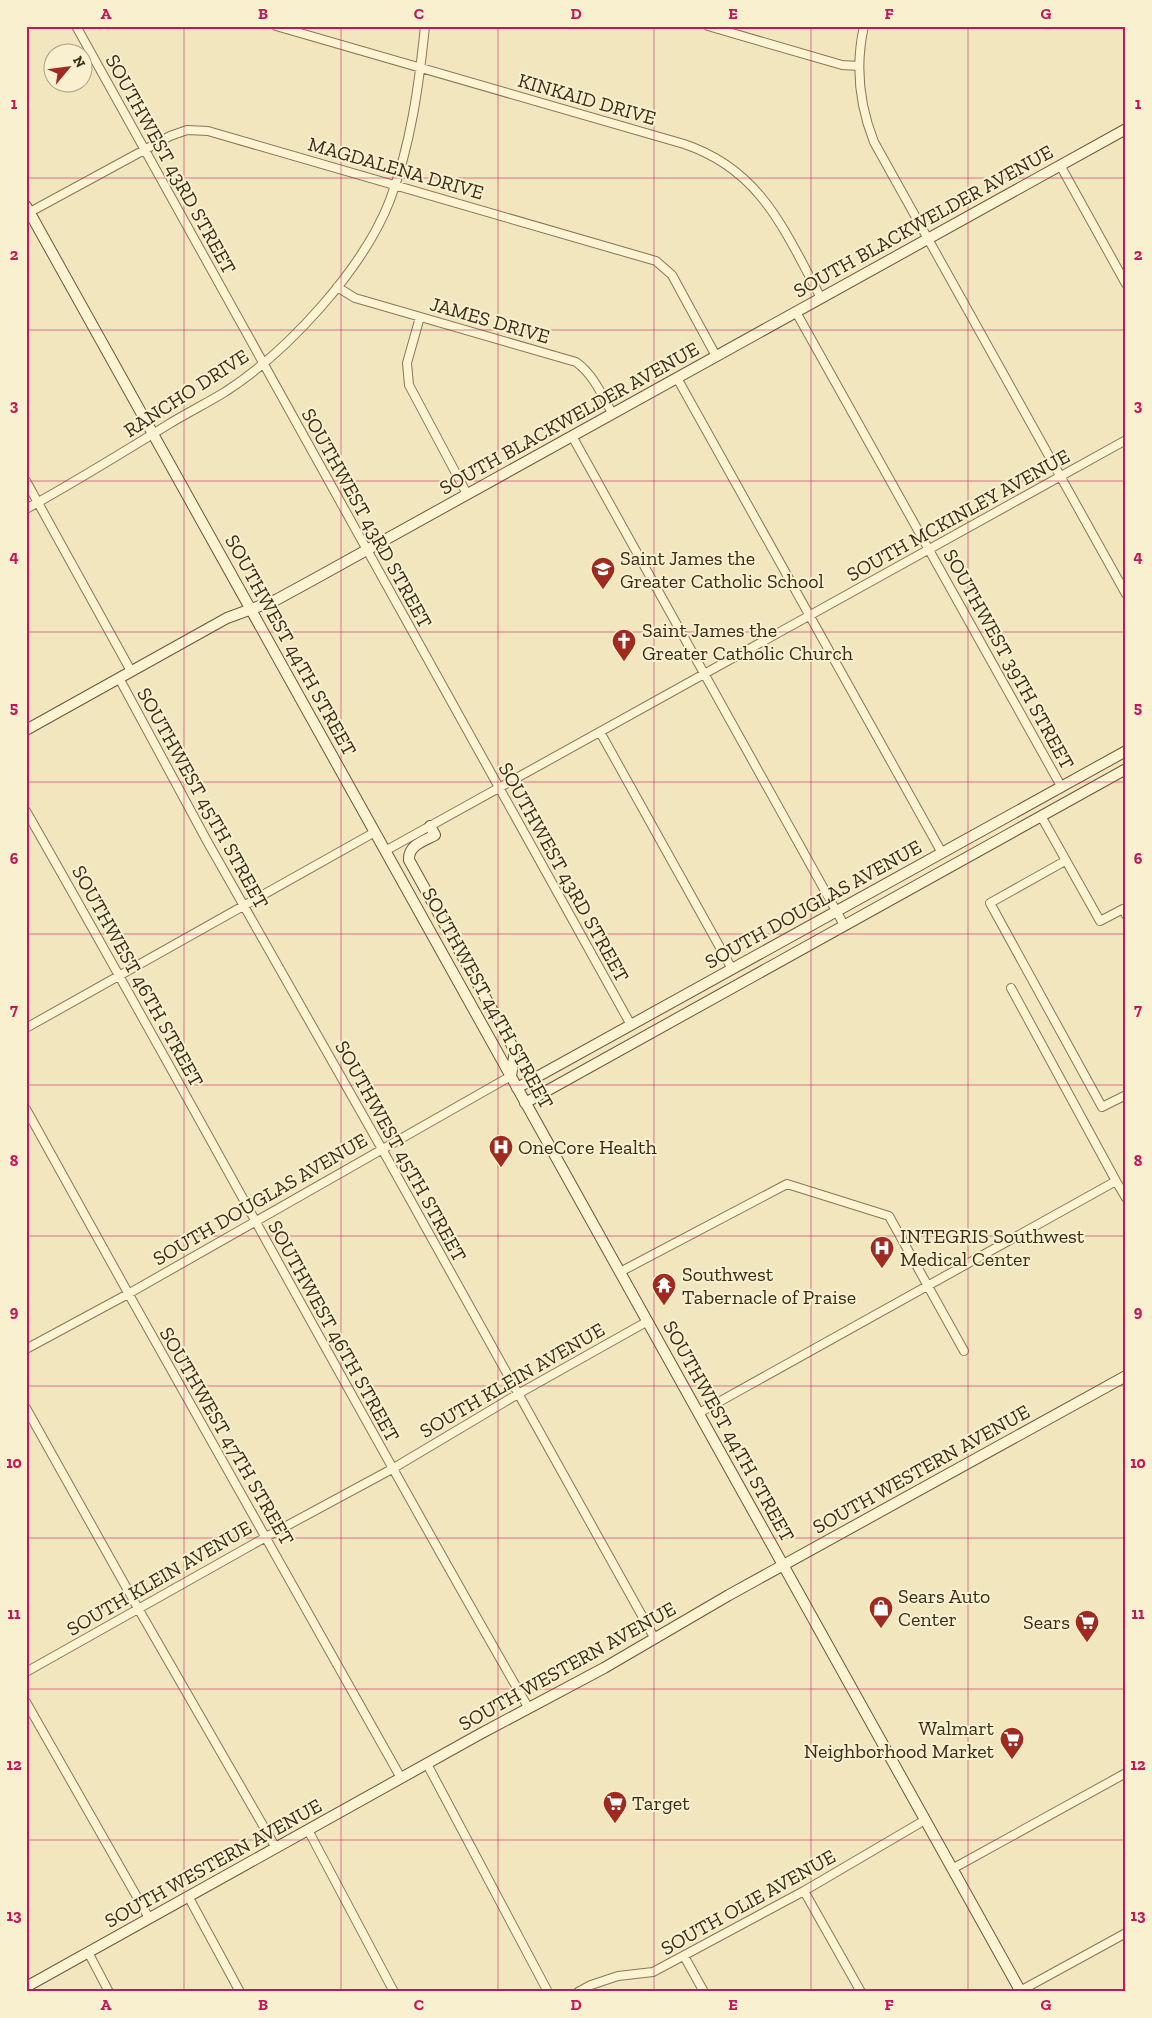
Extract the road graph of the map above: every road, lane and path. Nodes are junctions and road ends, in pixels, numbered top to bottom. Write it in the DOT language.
graph roads {
  1 [pos="76,26"];
  2 [pos="276,26"];
  3 [pos="425,26"];
  4 [pos="708,26"];
  5 [pos="864,26"];
  6 [pos="859,66"];
  7 [pos="421,68"];
  8 [pos="1126,129"];
  9 [pos="145,150"];
  10 [pos="1060,165"];
  11 [pos="395,185"];
  12 [pos="28,209"];
  13 [pos="928,238"];
  14 [pos="1126,284"];
  15 [pos="337,287"];
  16 [pos="821,298"];
  17 [pos="796,312"];
  18 [pos="420,317"];
  19 [pos="716,356"];
  20 [pos="263,364"];
  21 [pos="677,378"];
  22 [pos="612,413"];
  23 [pos="154,434"];
  24 [pos="572,436"];
  25 [pos="1126,440"];
  26 [pos="1061,476"];
  27 [pos="26,481"];
  28 [pos="468,494"];
  29 [pos="38,502"];
  30 [pos="26,509"];
  31 [pos="930,549"];
  32 [pos="366,550"];
  33 [pos="1126,594"];
  34 [pos="251,610"];
  35 [pos="809,616"];
  36 [pos="131,671"];
  37 [pos="704,673"];
  38 [pos="119,678"];
  39 [pos="26,730"];
  40 [pos="600,732"];
  41 [pos="1126,751"];
  42 [pos="1126,769"];
  43 [pos="1061,786"];
  44 [pos="499,788"];
  45 [pos="26,811"];
  46 [pos="1041,816"];
  47 [pos="432,831"];
  48 [pos="375,832"];
  49 [pos="385,851"];
  50 [pos="942,853"];
  51 [pos="1065,860"];
  52 [pos="244,907"];
  53 [pos="836,910"];
  54 [pos="1126,915"];
  55 [pos="844,925"];
  56 [pos="732,969"];
  57 [pos="120,975"];
  58 [pos="1011,988"];
  59 [pos="631,1025"];
  60 [pos="26,1028"];
  61 [pos="511,1076"];
  62 [pos="517,1088"];
  63 [pos="1126,1095"];
  64 [pos="525,1103"];
  65 [pos="26,1109"];
  66 [pos="382,1149"];
  67 [pos="1116,1181"];
  68 [pos="1126,1198"];
  69 [pos="255,1223"];
  70 [pos="620,1272"];
  71 [pos="929,1286"];
  72 [pos="128,1294"];
  73 [pos="648,1321"];
  74 [pos="26,1349"];
  75 [pos="964,1351"];
  76 [pos="1126,1376"];
  77 [pos="518,1394"];
  78 [pos="26,1408"];
  79 [pos="699,1413"];
  80 [pos="392,1469"];
  81 [pos="266,1537"];
  82 [pos="783,1565"];
  83 [pos="139,1610"];
  84 [pos="655,1640"];
  85 [pos="26,1672"];
  86 [pos="26,1702"];
  87 [pos="528,1707"];
  88 [pos="427,1764"];
  89 [pos="1126,1773"];
  90 [pos="401,1778"];
  91 [pos="925,1820"];
  92 [pos="308,1830"];
  93 [pos="276,1848"];
  94 [pos="952,1869"];
  95 [pos="804,1891"];
  96 [pos="188,1896"];
  97 [pos="149,1918"];
  98 [pos="1126,1933"];
  99 [pos="88,1952"];
  100 [pos="684,1956"];
  101 [pos="26,1987"];
  102 [pos="1020,1991"];
  103 [pos="109,1992"];
  104 [pos="240,1992"];
  105 [pos="394,1992"];
  106 [pos="548,1992"];
  107 [pos="578,1992"];
  108 [pos="704,1992"];
  109 [pos="861,1992"];
  1 -- 9 [label="street, SOUTHWEST 43RD STREET"];
  2 -- 7 [label="street, KINKAID DRIVE"];
  3 -- 7 [label="street, RANCHO DRIVE"];
  4 -- 6 [label="street"];
  5 -- 6 [label="street"];
  6 -- 13 [label="street"];
  7 -- 11 [label="street, RANCHO DRIVE"];
  7 -- 16 [label="street, KINKAID DRIVE"];
  8 -- 10 [label="main road, SOUTH BLACKWELDER AVENUE"];
  9 -- 11 [label="street, MAGDALENA DRIVE"];
  9 -- 12 [label="street, MAGDALENA DRIVE"];
  9 -- 20 [label="street, SOUTHWEST 43RD STREET"];
  10 -- 13 [label="main road, SOUTH BLACKWELDER AVENUE"];
  10 -- 14 [label="street"];
  11 -- 15 [label="street, RANCHO DRIVE"];
  11 -- 19 [label="street, MAGDALENA DRIVE"];
  12 -- 23 [label="main road, SOUTHWEST 44TH STREET"];
  13 -- 16 [label="main road, SOUTH BLACKWELDER AVENUE"];
  13 -- 26 [label="street"];
  15 -- 18 [label="street, JAMES DRIVE"];
  15 -- 20 [label="street, RANCHO DRIVE"];
  16 -- 17 [label="main road, SOUTH BLACKWELDER AVENUE"];
  17 -- 19 [label="main road, SOUTH BLACKWELDER AVENUE"];
  17 -- 31 [label="street, SOUTHWEST 39TH STREET"];
  18 -- 22 [label="street, JAMES DRIVE"];
  18 -- 28 [label="street"];
  19 -- 21 [label="main road, SOUTH BLACKWELDER AVENUE"];
  20 -- 23 [label="street, RANCHO DRIVE"];
  20 -- 32 [label="street, SOUTHWEST 43RD STREET"];
  21 -- 22 [label="main road, SOUTH BLACKWELDER AVENUE"];
  21 -- 35 [label="street"];
  22 -- 24 [label="main road, SOUTH BLACKWELDER AVENUE"];
  23 -- 29 [label="street, RANCHO DRIVE"];
  23 -- 34 [label="main road, SOUTHWEST 44TH STREET"];
  24 -- 28 [label="main road, SOUTH BLACKWELDER AVENUE"];
  24 -- 37 [label="street"];
  25 -- 26 [label="street, SOUTH MCKINLEY AVENUE"];
  26 -- 31 [label="street, SOUTH MCKINLEY AVENUE"];
  26 -- 33 [label="street"];
  27 -- 29 [label="street, SOUTHWEST 45TH STREET"];
  28 -- 32 [label="main road, SOUTH BLACKWELDER AVENUE"];
  29 -- 30 [label="street, RANCHO DRIVE"];
  29 -- 36 [label="street, SOUTHWEST 45TH STREET"];
  31 -- 35 [label="street, SOUTH MCKINLEY AVENUE"];
  31 -- 43 [label="street, SOUTHWEST 39TH STREET"];
  32 -- 34 [label="main road, SOUTH BLACKWELDER AVENUE"];
  32 -- 44 [label="street, SOUTHWEST 43RD STREET"];
  34 -- 36 [label="main road, SOUTH BLACKWELDER AVENUE"];
  34 -- 48 [label="main road, SOUTHWEST 44TH STREET"];
  35 -- 37 [label="street, SOUTH MCKINLEY AVENUE"];
  35 -- 50 [label="street"];
  36 -- 38 [label="main road, SOUTH BLACKWELDER AVENUE"];
  37 -- 40 [label="street, SOUTH MCKINLEY AVENUE"];
  37 -- 53 [label="street"];
  38 -- 39 [label="main road, SOUTH BLACKWELDER AVENUE"];
  38 -- 52 [label="street, SOUTHWEST 45TH STREET"];
  40 -- 44 [label="street, SOUTH MCKINLEY AVENUE"];
  40 -- 56 [label="street"];
  41 -- 43 [label="main road, SOUTH DOUGLAS AVENUE"];
  42 -- 46 [label="main road, SOUTH DOUGLAS AVENUE"];
  43 -- 50 [label="main road, SOUTH DOUGLAS AVENUE"];
  44 -- 47 [label="street, SOUTH MCKINLEY AVENUE"];
  44 -- 59 [label="street, SOUTHWEST 43RD STREET"];
  45 -- 57 [label="street, SOUTHWEST 46TH STREET"];
  46 -- 51 [label="street"];
  46 -- 55 [label="main road, SOUTH DOUGLAS AVENUE"];
  47 -- 49 [label="street, SOUTH MCKINLEY AVENUE"];
  47 -- 61 [label="main road"];
  48 -- 49 [label="main road, SOUTHWEST 44TH STREET"];
  48 -- 52 [label="street"];
  49 -- 61 [label="main road, SOUTHWEST 44TH STREET"];
  50 -- 53 [label="main road, SOUTH DOUGLAS AVENUE"];
  51 -- 54 [label="street"];
  51 -- 63 [label="street"];
  52 -- 57 [label="street"];
  52 -- 66 [label="street, SOUTHWEST 45TH STREET"];
  53 -- 55 [label="street"];
  53 -- 56 [label="main road, SOUTH DOUGLAS AVENUE"];
  55 -- 64 [label="main road, SOUTH DOUGLAS AVENUE"];
  56 -- 59 [label="main road, SOUTH DOUGLAS AVENUE"];
  57 -- 60 [label="street"];
  57 -- 69 [label="street, SOUTHWEST 46TH STREET"];
  58 -- 67 [label="street"];
  59 -- 62 [label="main road, SOUTH DOUGLAS AVENUE"];
  61 -- 62 [label="main road, SOUTHWEST 44TH STREET"];
  61 -- 66 [label="street, SOUTH DOUGLAS AVENUE"];
  62 -- 64 [label="main road, SOUTHWEST 44TH STREET"];
  64 -- 70 [label="main road, SOUTHWEST 44TH STREET"];
  65 -- 72 [label="street, SOUTHWEST 47TH STREET"];
  66 -- 69 [label="street, SOUTH DOUGLAS AVENUE"];
  66 -- 77 [label="street, SOUTHWEST 45TH STREET"];
  67 -- 68 [label="street"];
  67 -- 71 [label="street"];
  69 -- 72 [label="street, SOUTH DOUGLAS AVENUE"];
  69 -- 80 [label="street, SOUTHWEST 46TH STREET"];
  70 -- 71 [label="street"];
  70 -- 73 [label="main road, SOUTHWEST 44TH STREET"];
  71 -- 75 [label="street"];
  71 -- 79 [label="street"];
  72 -- 74 [label="street, SOUTH DOUGLAS AVENUE"];
  72 -- 81 [label="street, SOUTHWEST 47TH STREET"];
  73 -- 77 [label="street, SOUTH KLEIN AVENUE"];
  73 -- 79 [label="main road, SOUTHWEST 44TH STREET"];
  76 -- 82 [label="main road, SOUTH WESTERN AVENUE"];
  77 -- 80 [label="street, SOUTH KLEIN AVENUE"];
  77 -- 84 [label="street, SOUTHWEST 45TH STREET"];
  78 -- 83 [label="street"];
  79 -- 82 [label="main road, SOUTHWEST 44TH STREET"];
  80 -- 81 [label="street, SOUTH KLEIN AVENUE"];
  80 -- 87 [label="street, SOUTHWEST 46TH STREET"];
  81 -- 83 [label="street, SOUTH KLEIN AVENUE"];
  81 -- 90 [label="street, SOUTHWEST 47TH STREET"];
  82 -- 84 [label="main road, SOUTH WESTERN AVENUE"];
  82 -- 91 [label="main road, SOUTHWEST 44TH STREET"];
  83 -- 85 [label="street, SOUTH KLEIN AVENUE"];
  83 -- 93 [label="street"];
  84 -- 87 [label="main road, SOUTH WESTERN AVENUE"];
  86 -- 97 [label="street"];
  87 -- 88 [label="main road, SOUTH WESTERN AVENUE"];
  88 -- 90 [label="main road, SOUTH WESTERN AVENUE"];
  88 -- 106 [label="street"];
  89 -- 94 [label="street"];
  90 -- 92 [label="main road, SOUTH WESTERN AVENUE"];
  91 -- 94 [label="main road, SOUTHWEST 44TH STREET"];
  91 -- 95 [label="street, SOUTH OLIE AVENUE"];
  92 -- 93 [label="main road, SOUTH WESTERN AVENUE"];
  92 -- 105 [label="street"];
  93 -- 96 [label="main road, SOUTH WESTERN AVENUE"];
  94 -- 102 [label="main road, SOUTHWEST 44TH STREET"];
  95 -- 100 [label="street, SOUTH OLIE AVENUE"];
  95 -- 109 [label="street"];
  96 -- 97 [label="main road, SOUTH WESTERN AVENUE"];
  96 -- 104 [label="street"];
  97 -- 99 [label="main road, SOUTH WESTERN AVENUE"];
  98 -- 102 [label="street"];
  99 -- 101 [label="main road, SOUTH WESTERN AVENUE"];
  99 -- 103 [label="street"];
  100 -- 107 [label="street, SOUTH OLIE AVENUE"];
  100 -- 108 [label="street"];
}
